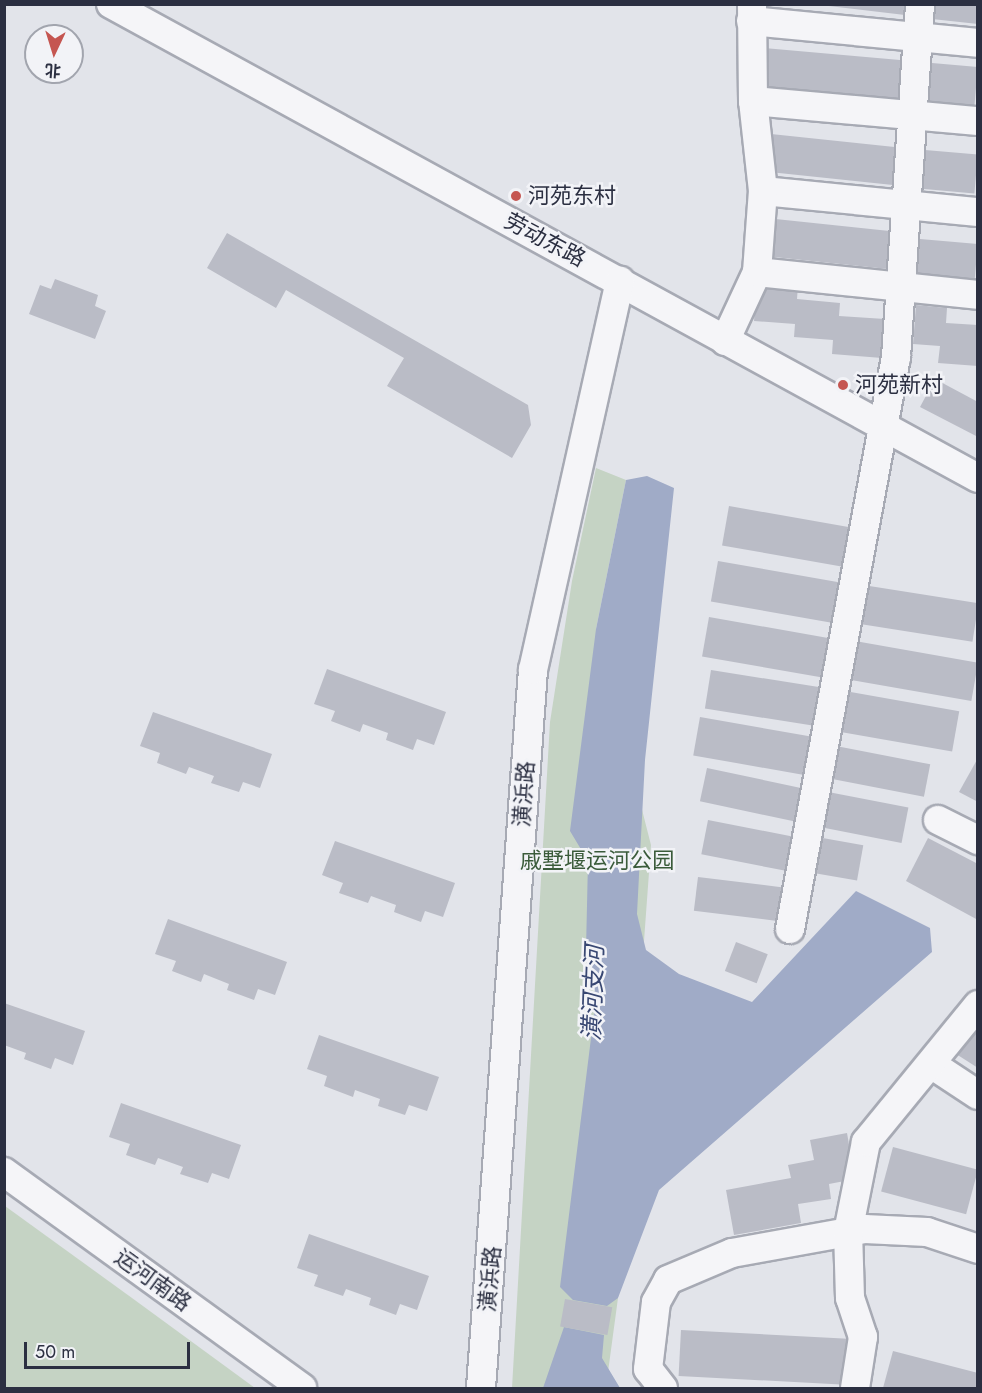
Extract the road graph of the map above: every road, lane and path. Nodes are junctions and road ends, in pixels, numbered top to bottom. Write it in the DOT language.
graph roads {
  1 [pos="111,4"];
  2 [pos="920,4"];
  3 [pos="751,13"];
  4 [pos="918,35"];
  5 [pos="978,43"];
  6 [pos="753,101"];
  7 [pos="912,115"];
  8 [pos="978,121"];
  9 [pos="763,191"];
  10 [pos="907,205"];
  11 [pos="978,212"];
  12 [pos="757,272"];
  13 [pos="620,280"];
  14 [pos="901,286"];
  15 [pos="978,295"];
  16 [pos="725,341"];
  17 [pos="886,428"];
  18 [pos="978,478"];
  19 [pos="939,820"];
  20 [pos="978,840"];
  21 [pos="790,929"];
  22 [pos="978,1005"];
  23 [pos="931,1064"];
  24 [pos="978,1095"];
  25 [pos="4,1172"];
  26 [pos="848,1232"];
  27 [pos="978,1249"];
  28 [pos="302,1389"];
  29 [pos="481,1389"];
  30 [pos="663,1389"];
  31 [pos="855,1389"];
  1 -- 13 [label="street, 劳动东路"];
  2 -- 4 [label="street"];
  3 -- 4 [label="street"];
  3 -- 6 [label="street"];
  4 -- 5 [label="street"];
  4 -- 7 [label="street"];
  6 -- 7 [label="street"];
  6 -- 9 [label="street"];
  7 -- 8 [label="street"];
  7 -- 10 [label="street"];
  9 -- 10 [label="street"];
  9 -- 12 [label="street"];
  10 -- 11 [label="street"];
  10 -- 14 [label="street"];
  12 -- 14 [label="street"];
  12 -- 16 [label="street"];
  13 -- 16 [label="street, 劳动东路"];
  13 -- 29 [label="street, 潢浜路"];
  14 -- 15 [label="street"];
  14 -- 17 [label="street"];
  16 -- 17 [label="street, 劳动东路"];
  17 -- 18 [label="street, 劳动东路"];
  17 -- 21 [label="street"];
  19 -- 20 [label="street"];
  22 -- 23 [label="street"];
  23 -- 24 [label="street"];
  23 -- 26 [label="street"];
  25 -- 28 [label="street, 运河南路"];
  26 -- 27 [label="street"];
  26 -- 30 [label="street"];
  26 -- 31 [label="street"];
}
